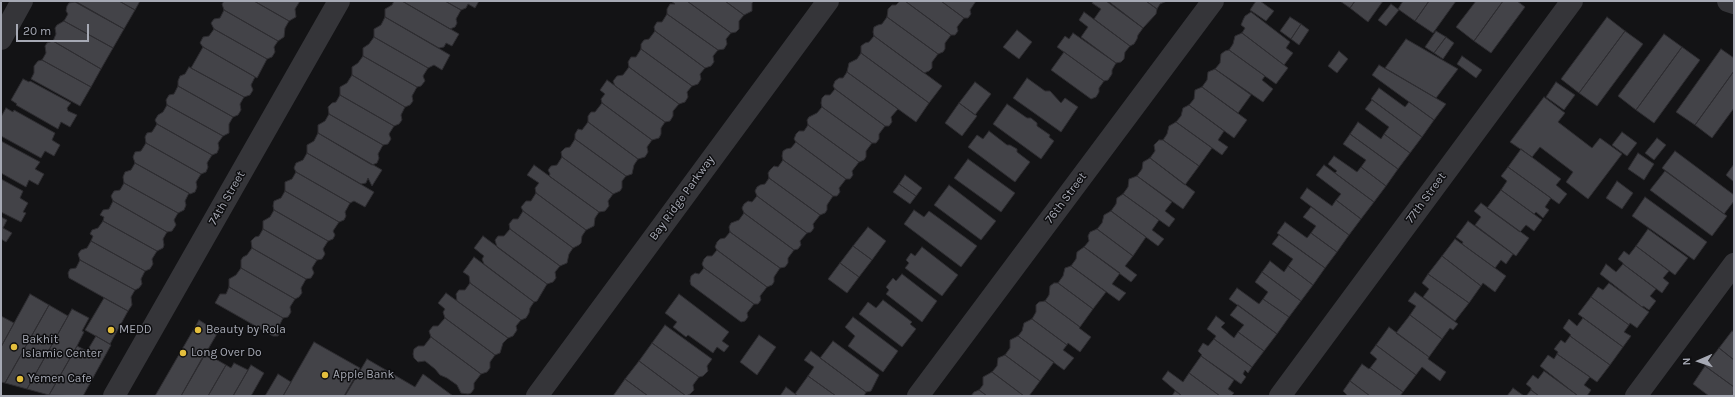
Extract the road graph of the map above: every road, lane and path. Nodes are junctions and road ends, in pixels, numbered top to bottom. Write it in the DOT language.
graph roads {
  1 [pos="22,1"];
  2 [pos="339,1"];
  3 [pos="828,1"];
  4 [pos="1213,1"];
  5 [pos="1572,1"];
  6 [pos="1728,1"];
  7 [pos="1734,3"];
  8 [pos="1,39"];
  9 [pos="1734,264"];
  10 [pos="114,396"];
  11 [pos="537,396"];
  12 [pos="918,396"];
  13 [pos="1280,396"];
  14 [pos="1636,396"];
  1 -- 8 [label="street"];
  2 -- 10 [label="street, 74th Street"];
  3 -- 11 [label="street, Bay Ridge Parkway"];
  4 -- 12 [label="street, 76th Street"];
  5 -- 13 [label="street, 77th Street"];
  6 -- 7 [label="street"];
  9 -- 14 [label="street"];
}
